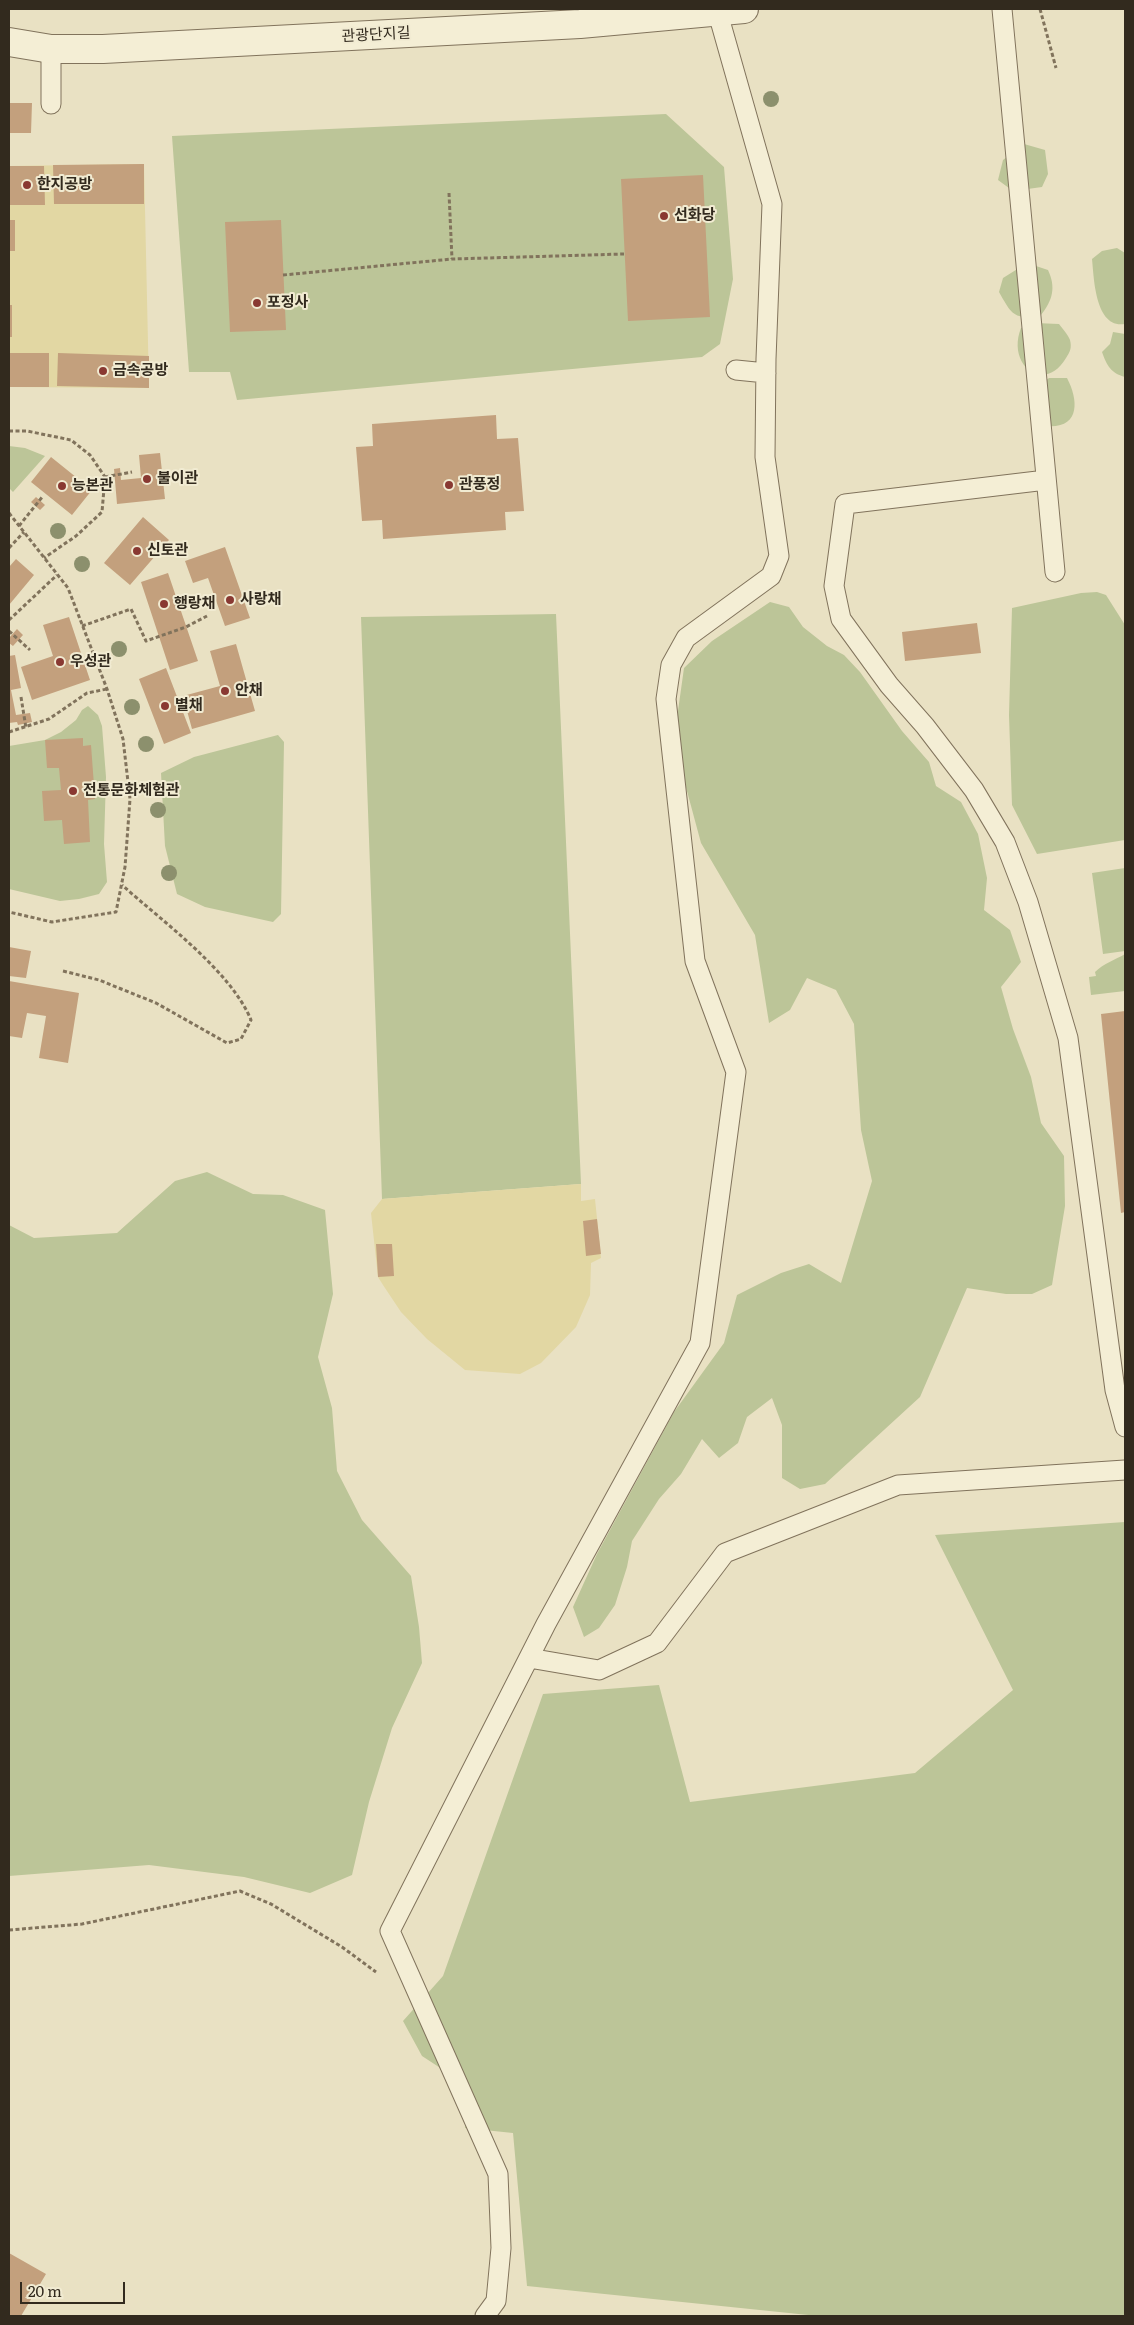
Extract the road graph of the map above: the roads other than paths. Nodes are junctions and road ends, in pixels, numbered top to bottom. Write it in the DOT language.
graph roads {
  1 [pos="744,9"];
  2 [pos="1002,9"];
  3 [pos="717,10"];
  4 [pos="9,42"];
  5 [pos="52,49"];
  6 [pos="50,104"];
  7 [pos="736,370"];
  8 [pos="766,373"];
  9 [pos="1046,480"];
  10 [pos="1055,572"];
  11 [pos="1125,1427"];
  12 [pos="1125,1470"];
  13 [pos="528,1658"];
  14 [pos="485,2316"];
  1 -- 3 [label="street, 관광단지길"];
  2 -- 9 [label="lane"];
  3 -- 5 [label="street, 관광단지길"];
  3 -- 8 [label="lane"];
  4 -- 5 [label="street, 관광단지길"];
  5 -- 6 [label="lane"];
  7 -- 8 [label="lane"];
  8 -- 13 [label="lane"];
  9 -- 10 [label="lane"];
  9 -- 11 [label="lane"];
  12 -- 13 [label="lane"];
  13 -- 14 [label="lane"];
}
